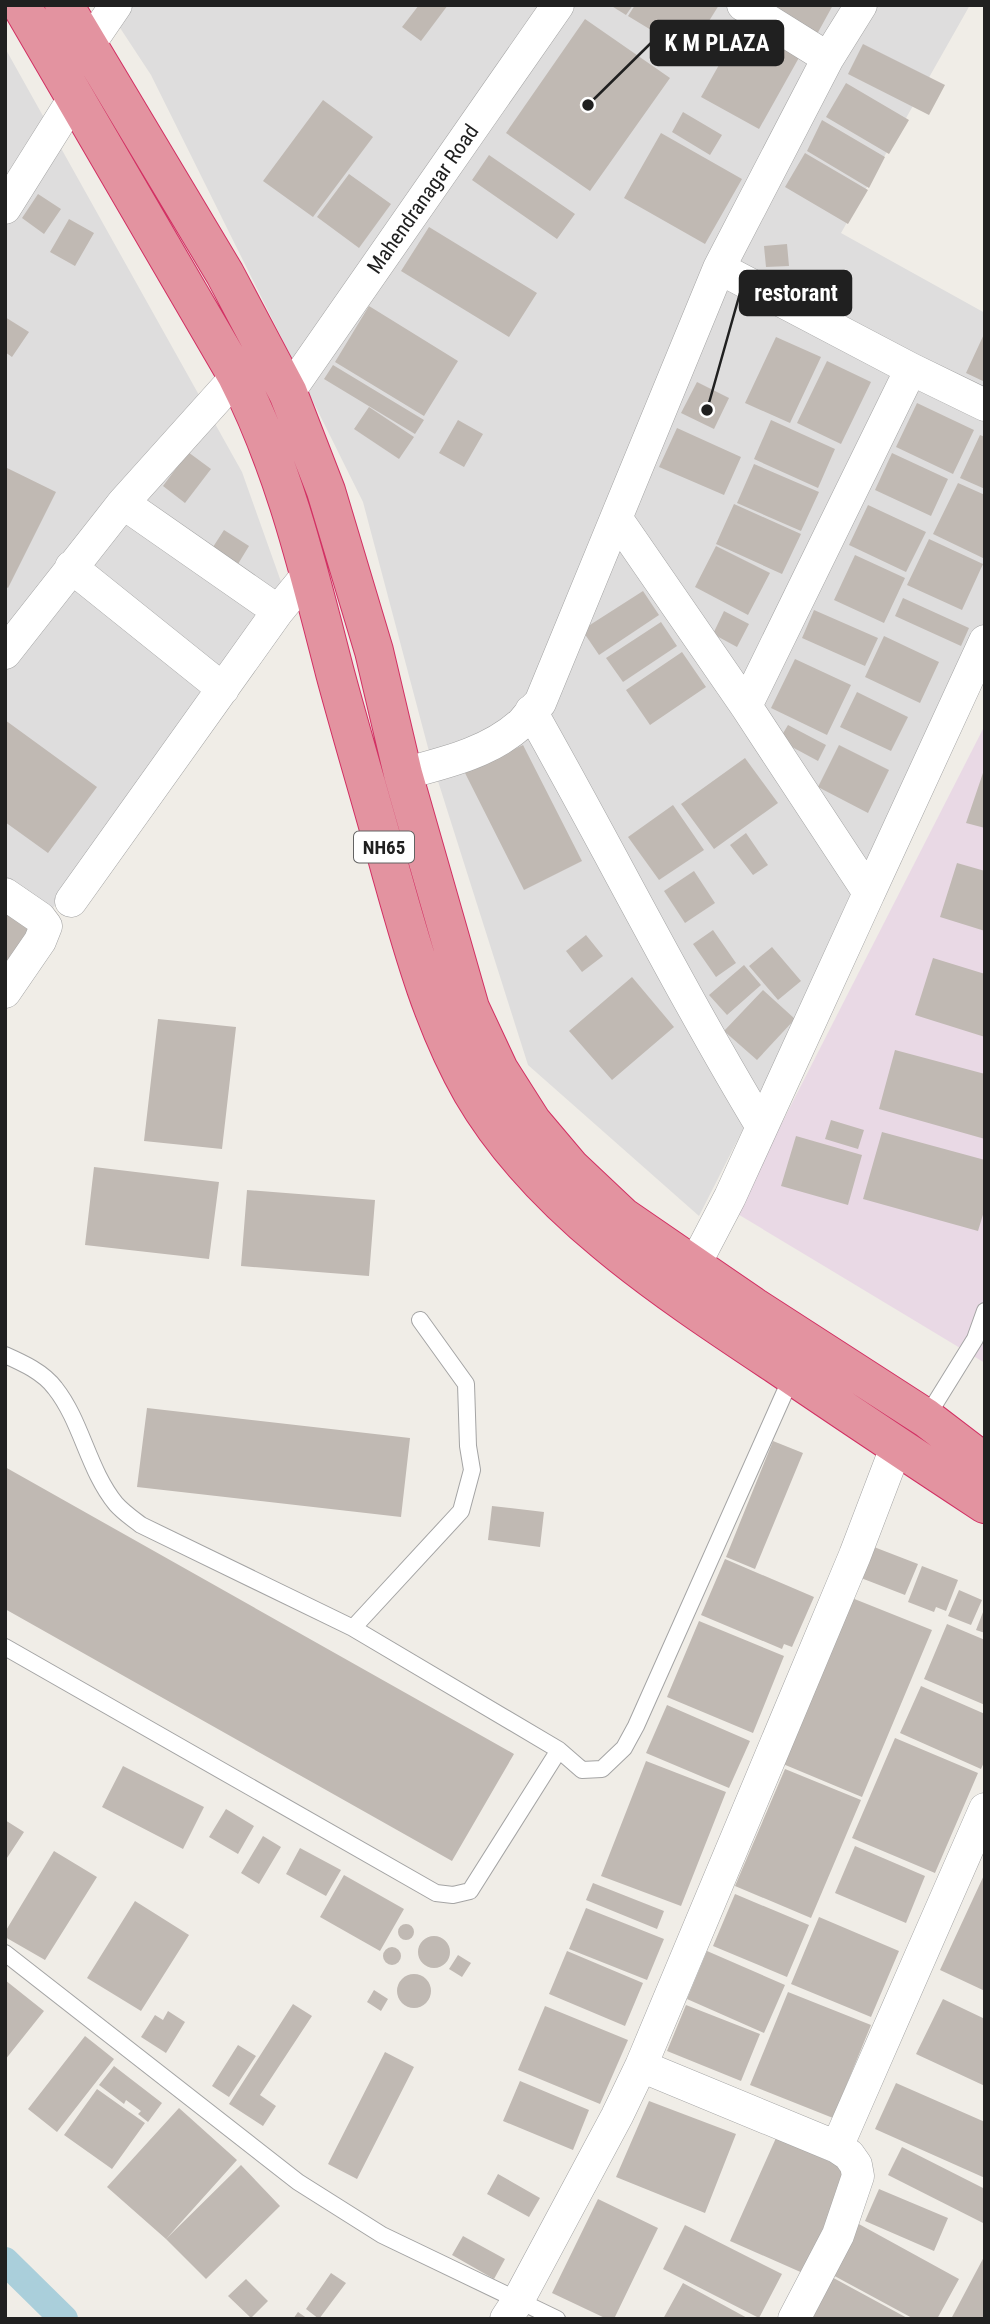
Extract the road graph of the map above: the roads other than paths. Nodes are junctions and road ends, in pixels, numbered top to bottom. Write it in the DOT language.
graph roads {
  1 [pos="21,5"];
  2 [pos="64,5"];
  3 [pos="116,5"];
  4 [pos="558,5"];
  5 [pos="743,5"];
  6 [pos="861,5"];
  7 [pos="88,46"];
  8 [pos="828,58"];
  9 [pos="74,98"];
  10 [pos="5,208"];
  11 [pos="719,268"];
  12 [pos="911,369"];
  13 [pos="237,376"];
  14 [pos="288,393"];
  15 [pos="985,405"];
  16 [pos="123,503"];
  17 [pos="617,519"];
  18 [pos="71,567"];
  19 [pos="310,572"];
  20 [pos="278,611"];
  21 [pos="985,641"];
  22 [pos="5,653"];
  23 [pos="223,689"];
  24 [pos="746,706"];
  25 [pos="531,711"];
  26 [pos="403,774"];
  27 [pos="869,893"];
  28 [pos="5,894"];
  29 [pos="71,901"];
  30 [pos="5,992"];
  31 [pos="762,1127"];
  32 [pos="694,1266"];
  33 [pos="985,1311"];
  34 [pos="420,1321"];
  35 [pos="5,1356"];
  36 [pos="792,1376"];
  37 [pos="926,1418"];
  38 [pos="897,1446"];
  39 [pos="985,1463"];
  40 [pos="985,1504"];
  41 [pos="354,1628"];
  42 [pos="5,1647"];
  43 [pos="559,1750"];
  44 [pos="985,1809"];
  45 [pos="5,1953"];
  46 [pos="641,2066"];
  47 [pos="837,2147"];
  48 [pos="513,2309"];
  49 [pos="557,2319"];
  50 [pos="794,2319"];
  1 -- 9 [label="highway, NH65"];
  2 -- 7 [label="highway, NH65"];
  3 -- 7 [label="street"];
  4 -- 14 [label="street, Mahendranagar Road"];
  5 -- 8 [label="street"];
  6 -- 8 [label="street"];
  7 -- 14 [label="highway, NH65"];
  8 -- 11 [label="street"];
  9 -- 10 [label="street"];
  9 -- 13 [label="highway, NH65"];
  11 -- 12 [label="street"];
  11 -- 17 [label="street"];
  12 -- 15 [label="street"];
  12 -- 24 [label="street"];
  13 -- 16 [label="street"];
  13 -- 19 [label="highway, NH65"];
  14 -- 26 [label="highway, NH65"];
  16 -- 18 [label="street"];
  16 -- 20 [label="street"];
  17 -- 24 [label="street"];
  17 -- 25 [label="street"];
  18 -- 22 [label="street"];
  18 -- 23 [label="street"];
  19 -- 20 [label="street"];
  19 -- 36 [label="highway, NH65"];
  20 -- 23 [label="street"];
  21 -- 27 [label="street"];
  23 -- 29 [label="street"];
  24 -- 27 [label="street"];
  25 -- 26 [label="street"];
  25 -- 31 [label="street"];
  26 -- 32 [label="highway, NH65"];
  27 -- 31 [label="street"];
  28 -- 30 [label="street"];
  31 -- 32 [label="street"];
  32 -- 37 [label="highway, NH65"];
  33 -- 37 [label="lane"];
  34 -- 41 [label="lane"];
  35 -- 41 [label="lane"];
  36 -- 38 [label="highway, NH65"];
  36 -- 43 [label="lane"];
  37 -- 39 [label="highway, NH65"];
  38 -- 40 [label="highway, NH65"];
  38 -- 46 [label="street"];
  41 -- 43 [label="lane"];
  42 -- 43 [label="lane"];
  44 -- 47 [label="street"];
  45 -- 48 [label="lane"];
  46 -- 47 [label="street"];
  46 -- 48 [label="street"];
  47 -- 50 [label="street"];
  48 -- 49 [label="lane"];
}
